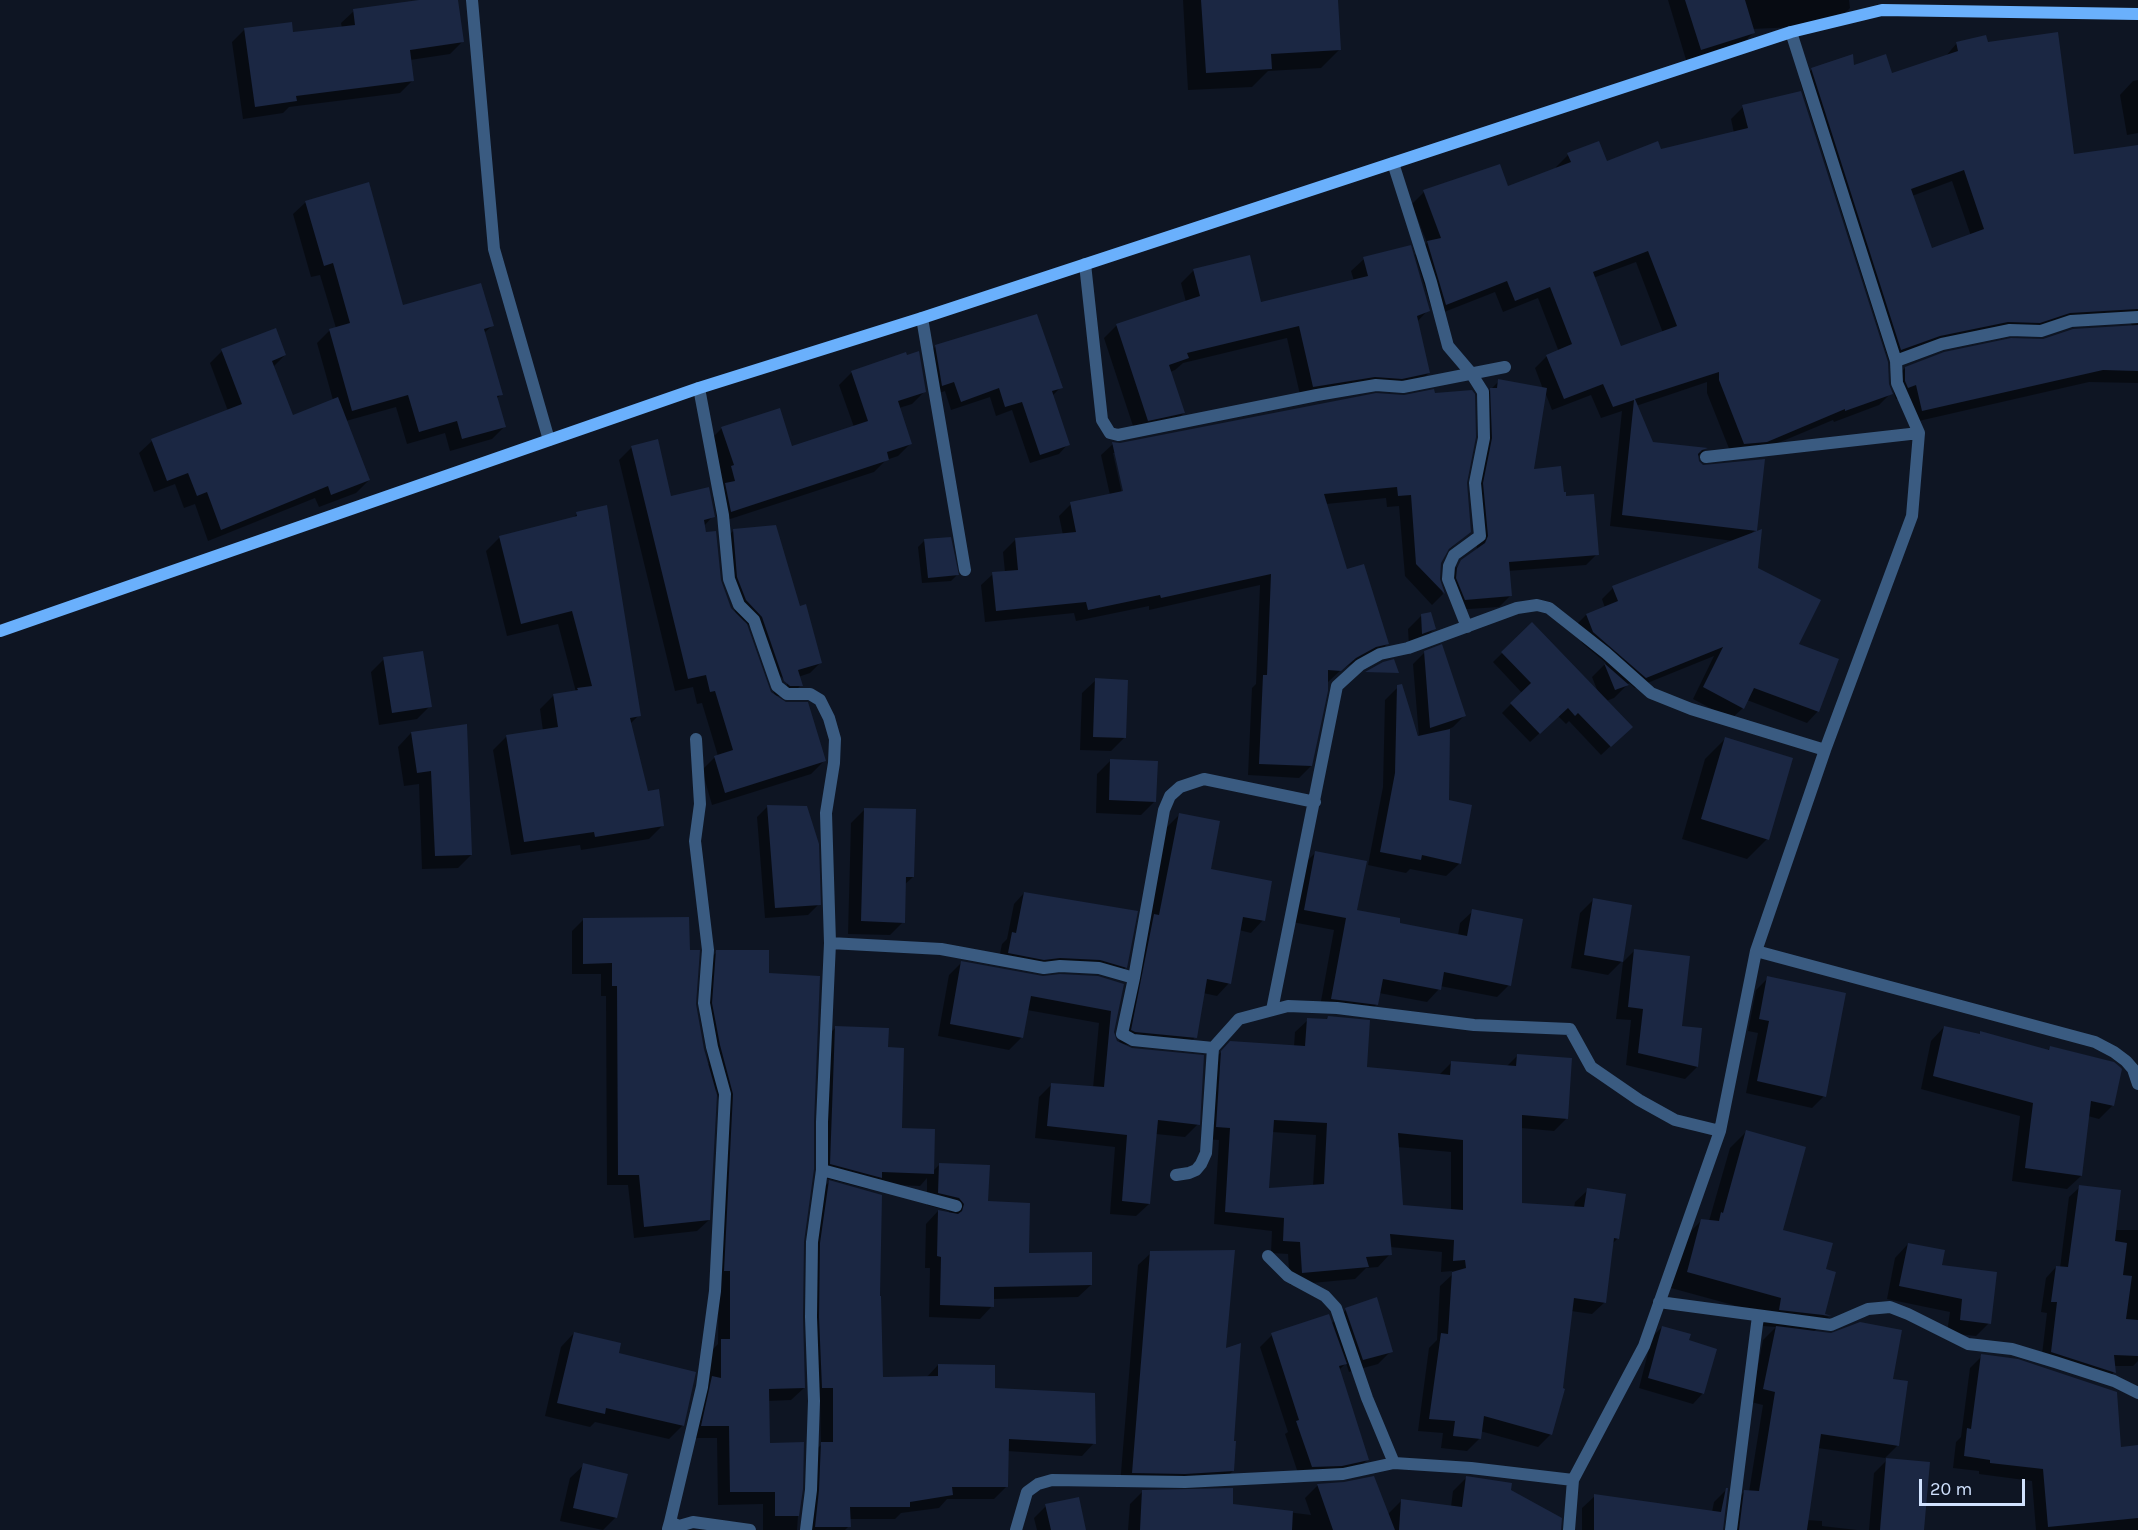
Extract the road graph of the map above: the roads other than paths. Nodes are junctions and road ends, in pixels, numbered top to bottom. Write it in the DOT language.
graph roads {
  1 [pos="472,0"];
  2 [pos="1882,5"];
  3 [pos="2138,14"];
  4 [pos="1791,32"];
  5 [pos="1393,163"];
  6 [pos="1085,264"];
  7 [pos="2138,317"];
  8 [pos="922,318"];
  9 [pos="1896,361"];
  10 [pos="1505,367"];
  11 [pos="1471,373"];
  12 [pos="699,388"];
  13 [pos="1919,432"];
  14 [pos="549,440"];
  15 [pos="1706,457"];
  16 [pos="965,570"];
  17 [pos="1467,627"];
  18 [pos="0,632"];
  19 [pos="696,738"];
  20 [pos="1825,750"];
  21 [pos="1315,802"];
  22 [pos="830,943"];
  23 [pos="1756,951"];
  24 [pos="1134,978"];
  25 [pos="1272,1010"];
  26 [pos="1213,1048"];
  27 [pos="2138,1084"];
  28 [pos="1720,1131"];
  29 [pos="822,1170"];
  30 [pos="1176,1175"];
  31 [pos="956,1206"];
  32 [pos="1268,1256"];
  33 [pos="1659,1302"];
  34 [pos="1758,1316"];
  35 [pos="2138,1393"];
  36 [pos="1394,1463"];
  37 [pos="1573,1480"];
  38 [pos="669,1526"];
  39 [pos="750,1530"];
  40 [pos="806,1530"];
  41 [pos="1016,1530"];
  42 [pos="1569,1530"];
  43 [pos="1731,1530"];
  1 -- 14 [label="street"];
  2 -- 3 [label="street"];
  2 -- 4 [label="street"];
  4 -- 5 [label="street"];
  4 -- 9 [label="street"];
  5 -- 6 [label="street"];
  5 -- 11 [label="street"];
  6 -- 8 [label="street"];
  6 -- 11 [label="street"];
  7 -- 9 [label="street"];
  8 -- 12 [label="street"];
  8 -- 16 [label="street"];
  9 -- 13 [label="street"];
  10 -- 11 [label="street"];
  11 -- 17 [label="street"];
  12 -- 14 [label="street"];
  12 -- 22 [label="street"];
  13 -- 15 [label="street"];
  13 -- 20 [label="street"];
  14 -- 18 [label="street"];
  17 -- 20 [label="street"];
  17 -- 21 [label="street"];
  19 -- 38 [label="street"];
  20 -- 23 [label="street"];
  21 -- 24 [label="street"];
  21 -- 25 [label="street"];
  22 -- 24 [label="street"];
  22 -- 29 [label="street"];
  23 -- 27 [label="street"];
  23 -- 28 [label="street"];
  24 -- 26 [label="street"];
  25 -- 26 [label="street"];
  25 -- 28 [label="street"];
  26 -- 30 [label="street"];
  28 -- 33 [label="street"];
  29 -- 31 [label="street"];
  29 -- 40 [label="street"];
  32 -- 36 [label="street"];
  33 -- 34 [label="street"];
  33 -- 37 [label="street"];
  34 -- 35 [label="street"];
  34 -- 43 [label="street"];
  36 -- 37 [label="street"];
  36 -- 41 [label="street"];
  37 -- 42 [label="street"];
  38 -- 39 [label="street"];
}
